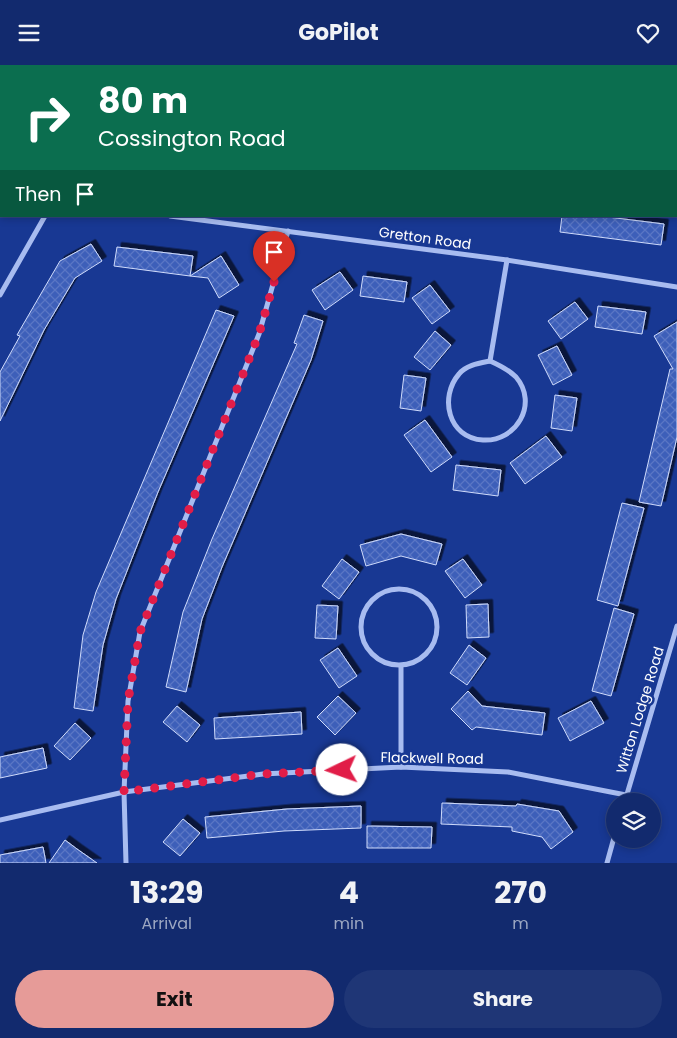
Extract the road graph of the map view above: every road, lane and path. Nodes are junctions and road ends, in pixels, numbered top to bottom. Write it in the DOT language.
graph roads {
  1 [pos="44,217"];
  2 [pos="178,217"];
  3 [pos="288,231"];
  4 [pos="507,260"];
  5 [pos="677,287"];
  6 [pos="0,295"];
  7 [pos="490,361"];
  8 [pos="677,626"];
  9 [pos="401,666"];
  10 [pos="401,767"];
  11 [pos="124,792"];
  12 [pos="627,793"];
  13 [pos="606,794"];
  14 [pos="0,820"];
  15 [pos="611,848"];
  16 [pos="126,863"];
  17 [pos="607,863"];
  1 -- 6 [label="street"];
  2 -- 3 [label="street, Gretton Road"];
  3 -- 4 [label="street, Gretton Road"];
  3 -- 11 [label="street"];
  4 -- 5 [label="street, Gretton Road"];
  4 -- 7 [label="street"];
  7 -- 7 [label="street"];
  8 -- 12 [label="street, Witton Lodge Road"];
  9 -- 9 [label="street"];
  9 -- 10 [label="street"];
  10 -- 11 [label="street, Flackwell Road"];
  10 -- 13 [label="street, Flackwell Road"];
  11 -- 14 [label="street, Flackwell Road"];
  11 -- 16 [label="street"];
  15 -- 17 [label="street"];
}
